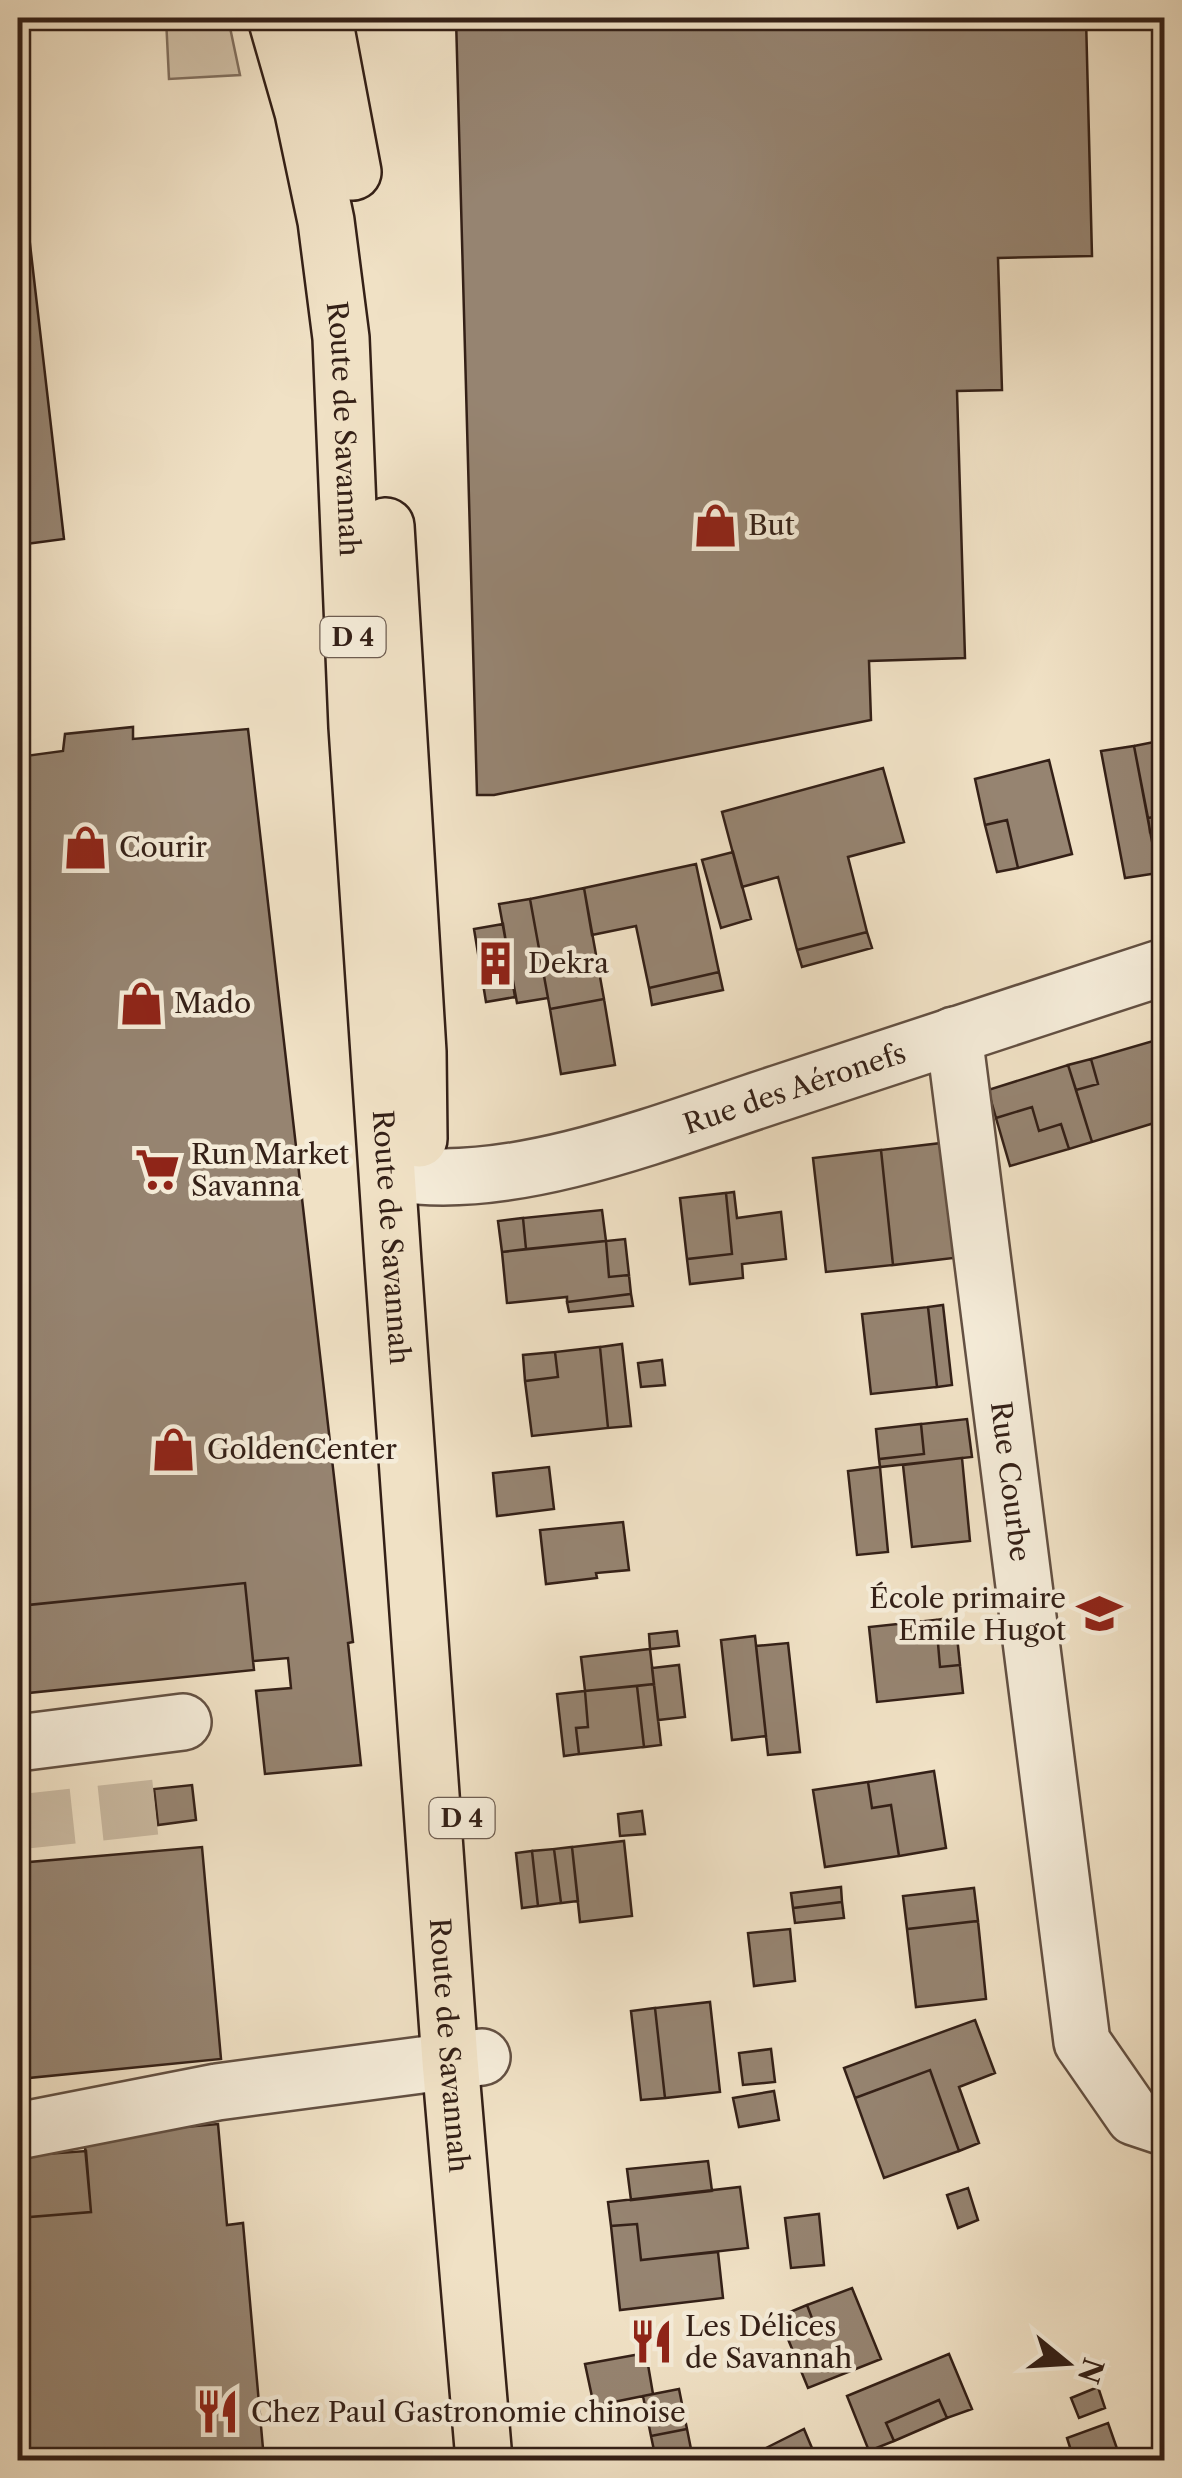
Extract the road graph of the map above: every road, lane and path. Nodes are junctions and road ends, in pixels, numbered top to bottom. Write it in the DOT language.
graph roads {
  1 [pos="276,18"];
  2 [pos="324,18"];
  3 [pos="1164,967"];
  4 [pos="954,1035"];
  5 [pos="419,1176"];
  6 [pos="184,1722"];
  7 [pos="18,1743"];
  8 [pos="466,2059"];
  9 [pos="1164,2127"];
  10 [pos="18,2132"];
  11 [pos="501,2451"];
  1 -- 8 [label="main road, Route de Savannah / D 4"];
  2 -- 5 [label="main road, Route de Savannah / D 4"];
  3 -- 4 [label="street, Rue des Aéronefs"];
  4 -- 5 [label="street, Rue des Aéronefs"];
  4 -- 9 [label="street, Rue Courbe"];
  5 -- 8 [label="main road, Route de Savannah / D 4"];
  6 -- 7 [label="street"];
  8 -- 10 [label="street"];
  8 -- 11 [label="main road, Route de Savannah / D 4"];
}
